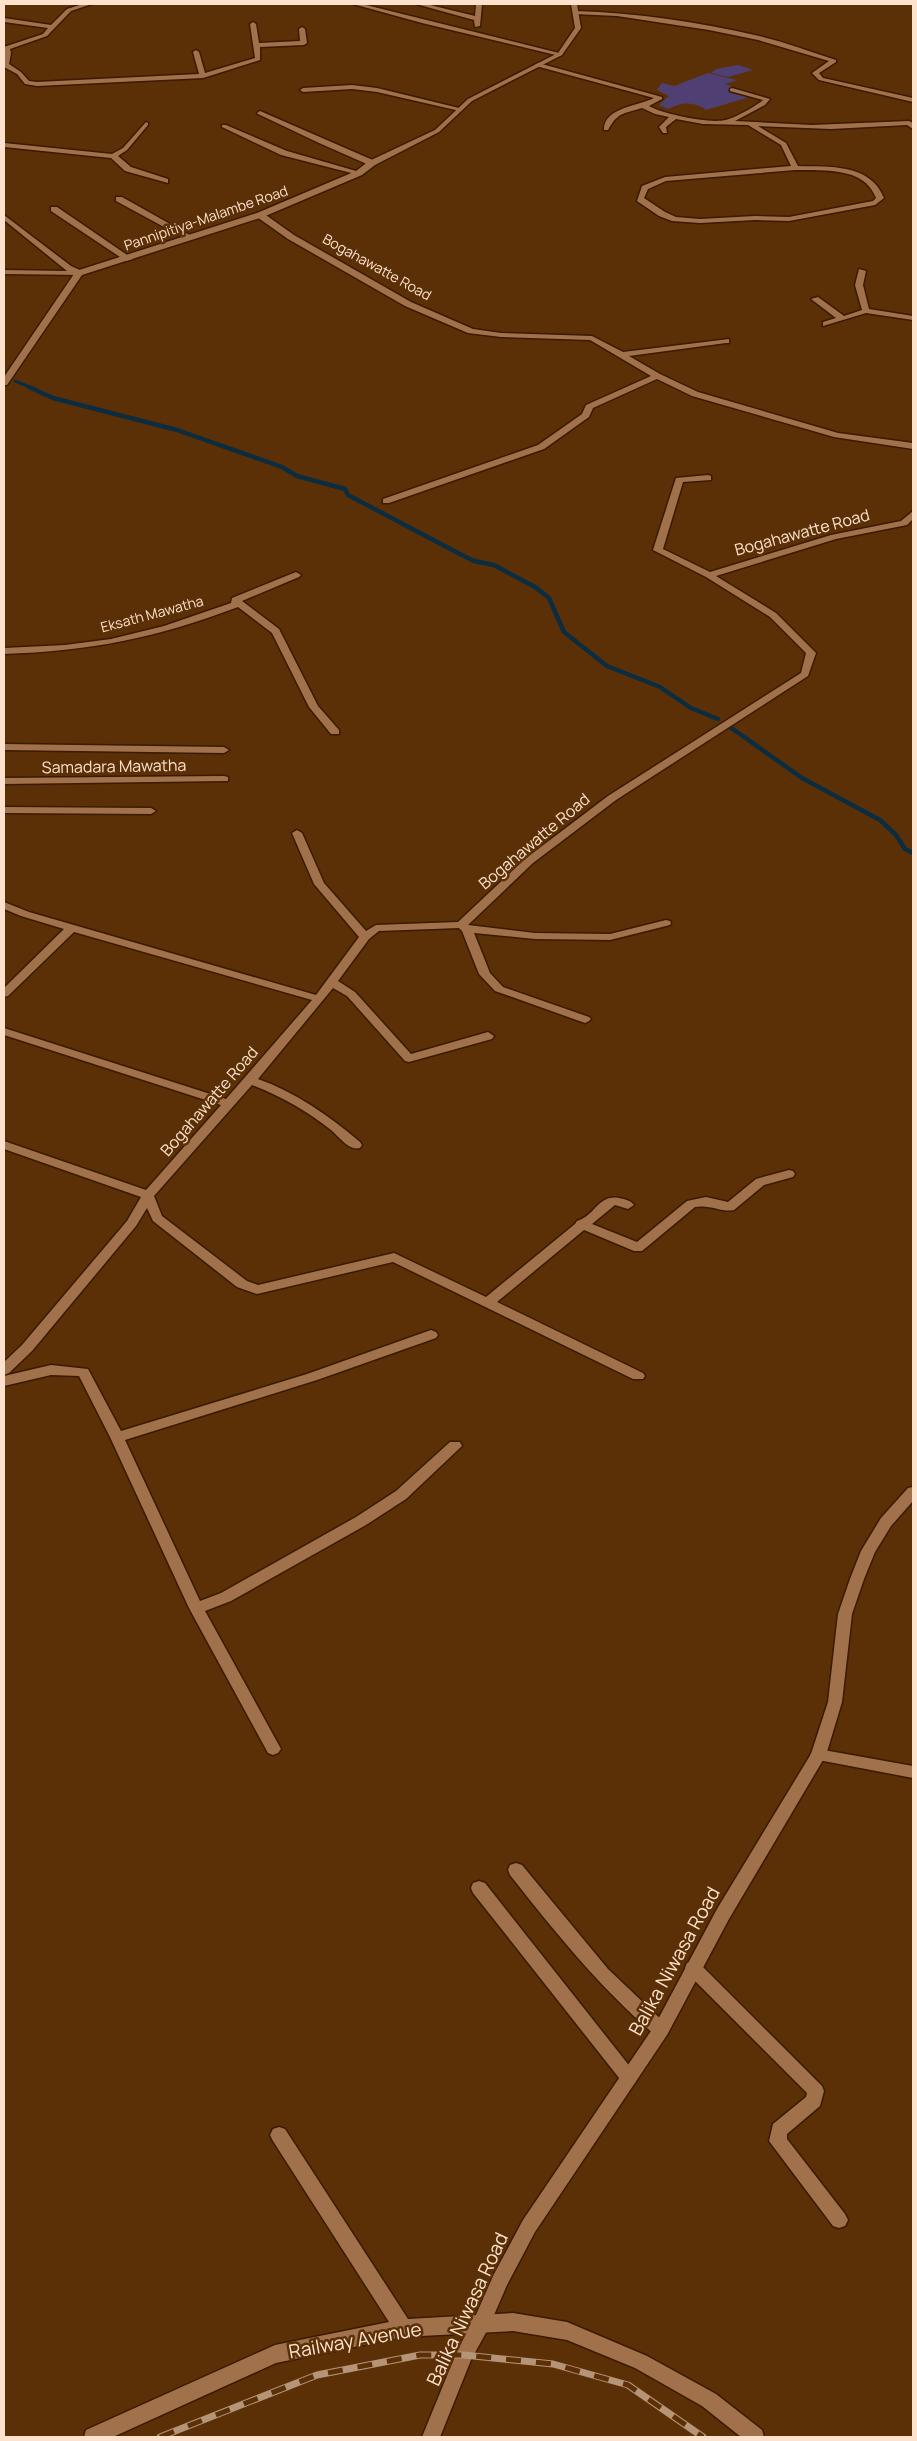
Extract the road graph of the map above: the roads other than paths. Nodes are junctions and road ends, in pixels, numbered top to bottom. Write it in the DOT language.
graph roads {
  1 [pos="90,4"];
  2 [pos="356,4"];
  3 [pos="419,4"];
  4 [pos="479,4"];
  5 [pos="574,4"];
  6 [pos="576,13"];
  7 [pos="478,19"];
  8 [pos="4,20"];
  9 [pos="253,24"];
  10 [pos="52,28"];
  11 [pos="302,29"];
  12 [pos="476,34"];
  13 [pos="256,45"];
  14 [pos="196,52"];
  15 [pos="560,54"];
  16 [pos="538,65"];
  17 [pos="203,76"];
  18 [pos="303,90"];
  19 [pos="732,90"];
  20 [pos="913,100"];
  21 [pos="647,104"];
  22 [pos="460,109"];
  23 [pos="260,113"];
  24 [pos="675,116"];
  25 [pos="729,121"];
  26 [pos="750,123"];
  27 [pos="146,124"];
  28 [pos="224,126"];
  29 [pos="913,127"];
  30 [pos="606,129"];
  31 [pos="665,132"];
  32 [pos="4,145"];
  33 [pos="113,156"];
  34 [pos="372,163"];
  35 [pos="796,168"];
  36 [pos="359,173"];
  37 [pos="165,181"];
  38 [pos="119,199"];
  39 [pos="54,208"];
  40 [pos="260,215"];
  41 [pos="4,217"];
  42 [pos="191,238"];
  43 [pos="129,259"];
  44 [pos="862,271"];
  45 [pos="4,272"];
  46 [pos="79,273"];
  47 [pos="815,298"];
  48 [pos="866,311"];
  49 [pos="843,318"];
  50 [pos="913,318"];
  51 [pos="826,324"];
  52 [pos="726,341"];
  53 [pos="622,355"];
  54 [pos="658,376"];
  55 [pos="4,383"];
  56 [pos="913,446"];
  57 [pos="708,478"];
  58 [pos="386,501"];
  59 [pos="913,514"];
  60 [pos="708,575"];
  61 [pos="296,576"];
  62 [pos="235,600"];
  63 [pos="4,651"];
  64 [pos="334,732"];
  65 [pos="4,746"];
  66 [pos="224,750"];
  67 [pos="224,780"];
  68 [pos="4,781"];
  69 [pos="4,810"];
  70 [pos="151,811"];
  71 [pos="297,833"];
  72 [pos="4,905"];
  73 [pos="666,923"];
  74 [pos="72,927"];
  75 [pos="464,927"];
  76 [pos="365,937"];
  77 [pos="332,982"];
  78 [pos="4,994"];
  79 [pos="319,999"];
  80 [pos="584,1019"];
  81 [pos="4,1031"];
  82 [pos="488,1036"];
  83 [pos="250,1080"];
  84 [pos="229,1104"];
  85 [pos="4,1145"];
  86 [pos="356,1145"];
  87 [pos="789,1174"];
  88 [pos="148,1195"];
  89 [pos="628,1205"];
  90 [pos="581,1224"];
  91 [pos="488,1302"];
  92 [pos="431,1335"];
  93 [pos="4,1370"];
  94 [pos="638,1376"];
  95 [pos="4,1381"];
  96 [pos="117,1437"];
  97 [pos="455,1446"];
  98 [pos="913,1492"];
  99 [pos="196,1608"];
  100 [pos="273,1749"];
  101 [pos="818,1755"];
  102 [pos="913,1772"];
  103 [pos="516,1870"];
  104 [pos="479,1888"];
  105 [pos="692,1968"];
  106 [pos="661,2030"];
  107 [pos="629,2078"];
  108 [pos="279,2135"];
  109 [pos="839,2220"];
  110 [pos="482,2323"];
  111 [pos="402,2328"];
  112 [pos="93,2437"];
  113 [pos="431,2437"];
  114 [pos="755,2437"];
  1 -- 10 [label="street"];
  2 -- 12 [label="street"];
  3 -- 7 [label="street"];
  4 -- 7 [label="street"];
  5 -- 6 [label="street, Pannipitiya-Malambe Road"];
  6 -- 15 [label="street, Pannipitiya-Malambe Road"];
  6 -- 20 [label="street"];
  7 -- 12 [label="street"];
  8 -- 10 [label="street"];
  9 -- 13 [label="street"];
  10 -- 17 [label="street"];
  11 -- 13 [label="street"];
  12 -- 15 [label="street"];
  13 -- 17 [label="street"];
  14 -- 17 [label="street"];
  15 -- 16 [label="street, Pannipitiya-Malambe Road"];
  16 -- 21 [label="street"];
  16 -- 22 [label="street, Pannipitiya-Malambe Road"];
  18 -- 22 [label="street"];
  19 -- 25 [label="street"];
  21 -- 24 [label="street"];
  21 -- 30 [label="street"];
  22 -- 34 [label="street, Pannipitiya-Malambe Road"];
  23 -- 34 [label="street"];
  24 -- 25 [label="street"];
  24 -- 31 [label="street"];
  25 -- 26 [label="street"];
  26 -- 29 [label="street"];
  26 -- 35 [label="street"];
  27 -- 33 [label="street"];
  28 -- 36 [label="street"];
  32 -- 33 [label="street"];
  33 -- 37 [label="street"];
  34 -- 36 [label="street, Pannipitiya-Malambe Road"];
  35 -- 35 [label="street"];
  36 -- 40 [label="street, Pannipitiya-Malambe Road"];
  38 -- 42 [label="street"];
  39 -- 43 [label="street"];
  40 -- 42 [label="street, Pannipitiya-Malambe Road"];
  40 -- 53 [label="street, Bogahawatte Road"];
  41 -- 46 [label="street"];
  42 -- 43 [label="street, Pannipitiya-Malambe Road"];
  43 -- 46 [label="street, Pannipitiya-Malambe Road"];
  44 -- 48 [label="street"];
  45 -- 46 [label="street, Pannipitiya-Malambe Road"];
  46 -- 55 [label="street"];
  47 -- 49 [label="street"];
  48 -- 49 [label="street"];
  48 -- 50 [label="street"];
  49 -- 51 [label="street"];
  52 -- 53 [label="street"];
  53 -- 54 [label="street, Bogahawatte Road"];
  54 -- 56 [label="street, Bogahawatte Road"];
  54 -- 58 [label="street"];
  57 -- 60 [label="street"];
  59 -- 60 [label="street, Bogahawatte Road"];
  60 -- 75 [label="street, Bogahawatte Road"];
  61 -- 62 [label="street, Eksath Mawatha"];
  62 -- 63 [label="street, Eksath Mawatha"];
  62 -- 64 [label="street"];
  65 -- 66 [label="street"];
  67 -- 68 [label="street, Samadara Mawatha"];
  69 -- 70 [label="street"];
  71 -- 76 [label="street"];
  72 -- 74 [label="street"];
  73 -- 75 [label="street"];
  74 -- 78 [label="street"];
  74 -- 79 [label="street"];
  75 -- 76 [label="street"];
  75 -- 80 [label="street"];
  76 -- 77 [label="street, Bogahawatte Road"];
  77 -- 79 [label="street, Bogahawatte Road"];
  77 -- 82 [label="street"];
  79 -- 83 [label="street, Bogahawatte Road"];
  81 -- 84 [label="street"];
  83 -- 84 [label="street, Bogahawatte Road"];
  83 -- 86 [label="street"];
  84 -- 88 [label="street, Bogahawatte Road"];
  85 -- 88 [label="street"];
  87 -- 90 [label="street"];
  88 -- 91 [label="street"];
  88 -- 93 [label="street, Bogahawatte Road"];
  89 -- 90 [label="street"];
  90 -- 91 [label="street"];
  91 -- 94 [label="street"];
  92 -- 96 [label="street"];
  95 -- 96 [label="street"];
  96 -- 99 [label="street"];
  97 -- 99 [label="street"];
  98 -- 101 [label="street, Balika Niwasa Road"];
  99 -- 100 [label="street"];
  101 -- 102 [label="street"];
  101 -- 105 [label="street, Balika Niwasa Road"];
  103 -- 106 [label="street"];
  104 -- 107 [label="street"];
  105 -- 106 [label="street, Balika Niwasa Road"];
  105 -- 109 [label="street"];
  106 -- 107 [label="street, Balika Niwasa Road"];
  107 -- 110 [label="street, Balika Niwasa Road"];
  108 -- 111 [label="street"];
  110 -- 111 [label="street, Railway Avenue"];
  110 -- 113 [label="street, Balika Niwasa Road"];
  110 -- 114 [label="street, Railway Avenue"];
  111 -- 112 [label="street, Railway Avenue"];
}
